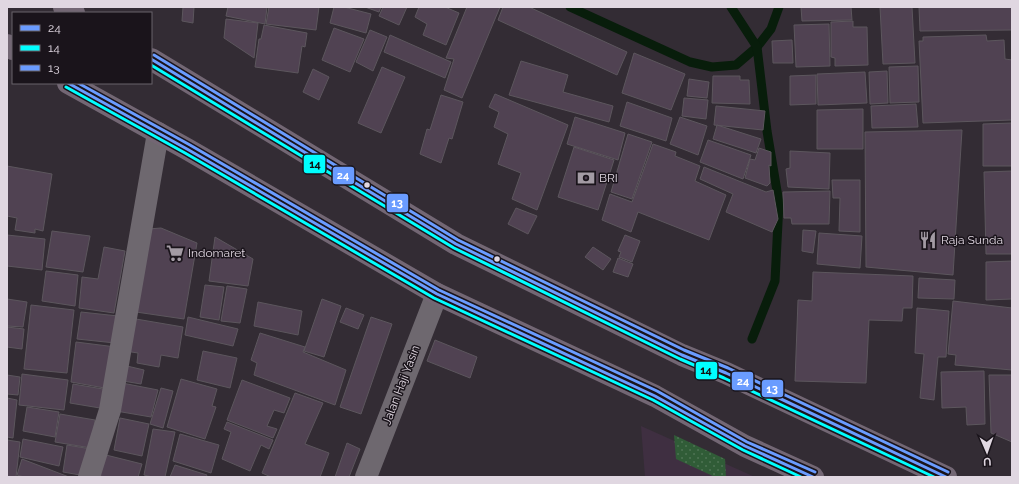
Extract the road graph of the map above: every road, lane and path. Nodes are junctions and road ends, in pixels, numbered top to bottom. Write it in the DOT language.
graph roads {
  1 [pos="152,60"];
  2 [pos="70,84"];
  3 [pos="158,132"];
  4 [pos="437,294"];
  5 [pos="89,477"];
  6 [pos="366,477"];
  7 [pos="813,477"];
  8 [pos="946,477"];
  1 -- 8 [label="highway"];
  2 -- 3 [label="highway"];
  3 -- 4 [label="highway"];
  3 -- 5 [label="street"];
  4 -- 6 [label="street, Jalan Haji Yasin"];
  4 -- 7 [label="highway"];
}
